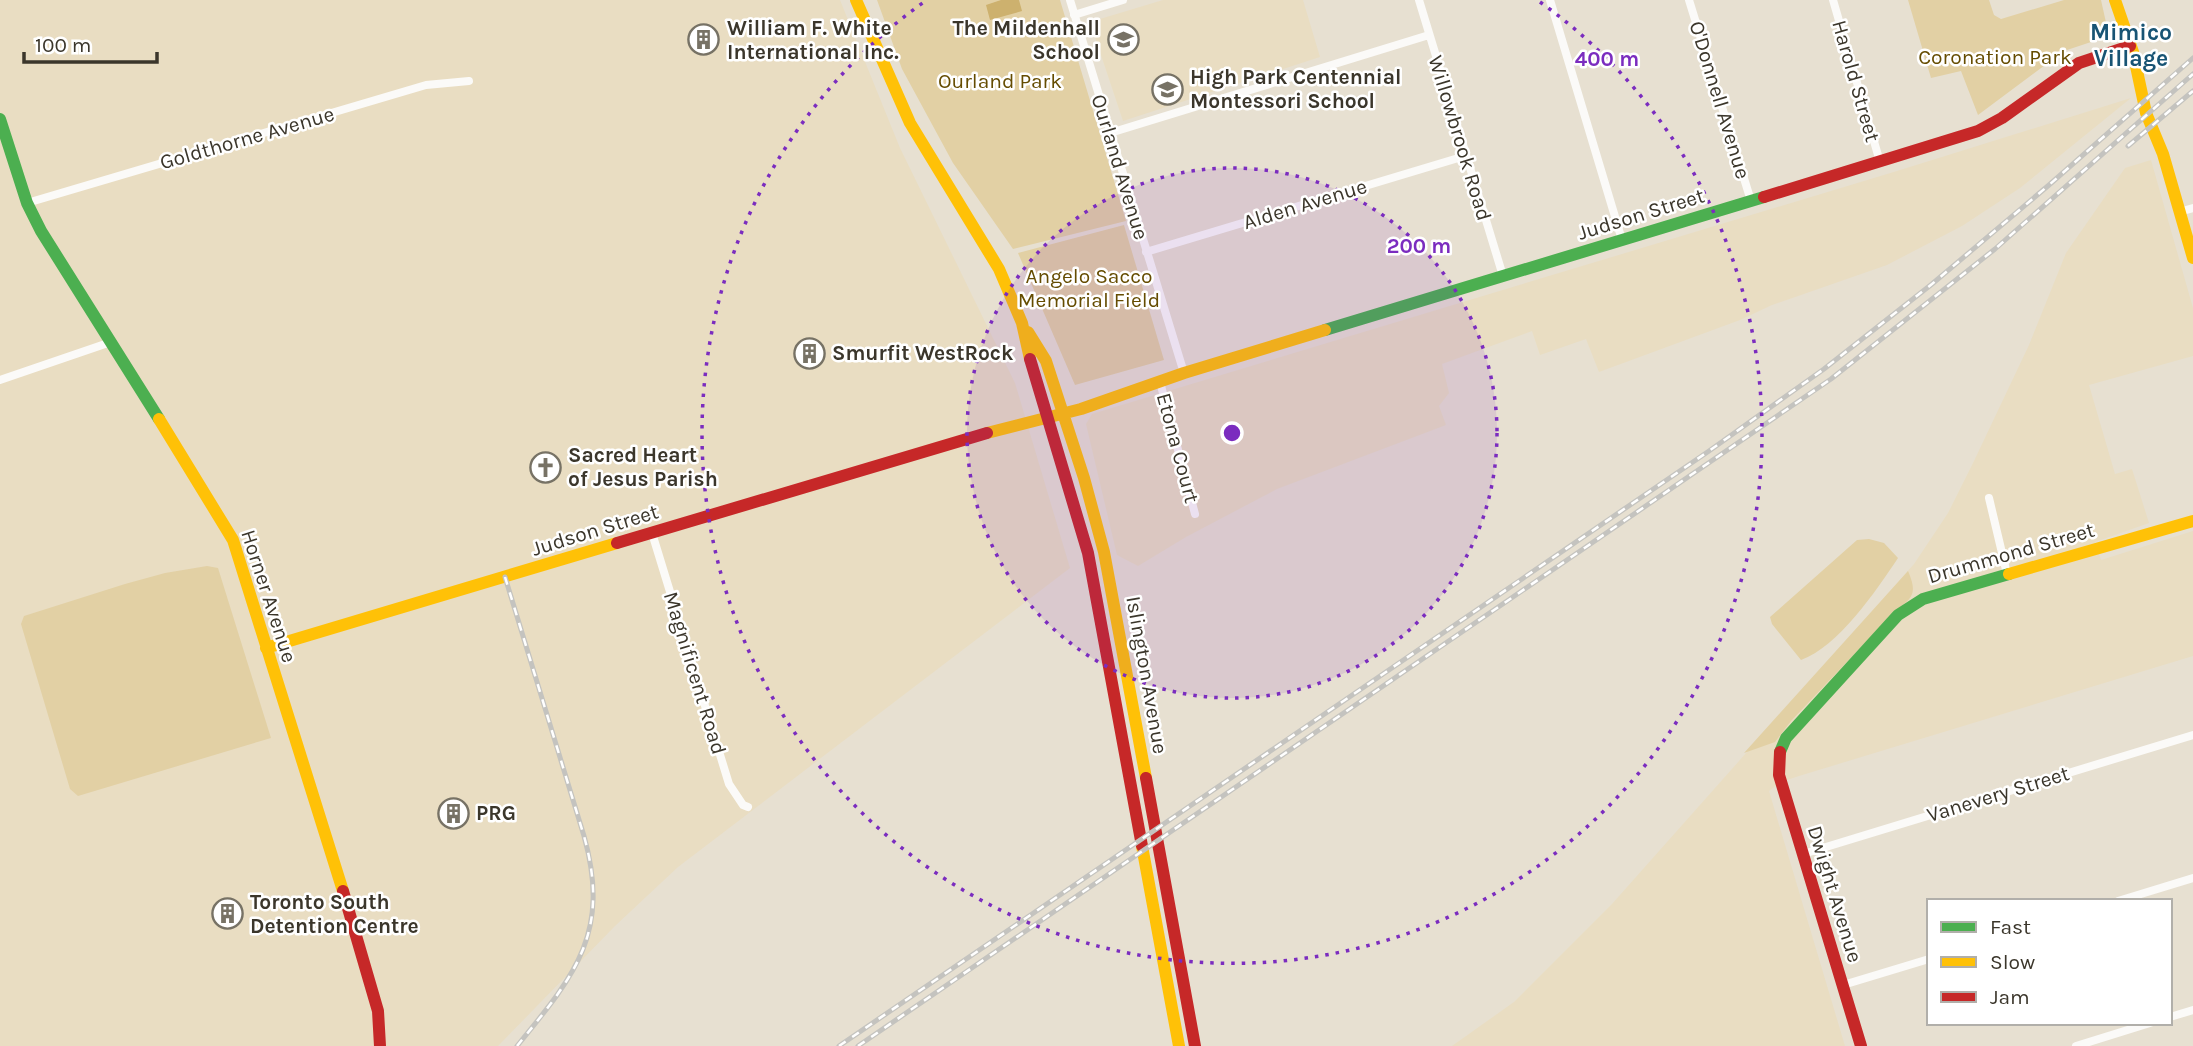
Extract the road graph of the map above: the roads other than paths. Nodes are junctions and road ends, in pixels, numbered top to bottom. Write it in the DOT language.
graph roads {
  1 [pos="856,0"];
  2 [pos="1070,0"];
  3 [pos="1123,0"];
  4 [pos="1419,0"];
  5 [pos="1550,0"];
  6 [pos="1689,0"];
  7 [pos="1833,0"];
  8 [pos="2115,0"];
  9 [pos="1074,15"];
  10 [pos="1429,34"];
  11 [pos="2130,46"];
  12 [pos="469,81"];
  13 [pos="0,119"];
  14 [pos="1110,133"];
  15 [pos="1465,156"];
  16 [pos="1880,162"];
  17 [pos="1751,201"];
  18 [pos="27,203"];
  19 [pos="2193,208"];
  20 [pos="2179,212"];
  21 [pos="1622,240"];
  22 [pos="1146,252"];
  23 [pos="2193,258"];
  24 [pos="1503,276"];
  25 [pos="1022,323"];
  26 [pos="111,342"];
  27 [pos="1184,373"];
  28 [pos="0,380"];
  29 [pos="1154,384"];
  30 [pos="1062,410"];
  31 [pos="1048,414"];
  32 [pos="1989,498"];
  33 [pos="1195,514"];
  34 [pos="2193,521"];
  35 [pos="652,533"];
  36 [pos="2007,575"];
  37 [pos="266,648"];
  38 [pos="2193,734"];
  39 [pos="1780,753"];
  40 [pos="748,807"];
  41 [pos="1803,854"];
  42 [pos="2193,878"];
  43 [pos="2125,899"];
  44 [pos="1927,960"];
  45 [pos="1843,985"];
  46 [pos="2193,1010"];
  47 [pos="2172,1016"];
  48 [pos="2144,1025"];
  49 [pos="380,1046"];
  50 [pos="1179,1046"];
  51 [pos="1195,1046"];
  52 [pos="1861,1046"];
  53 [pos="2076,1046"];
  1 -- 25 [label="main road, Islington Avenue"];
  2 -- 9 [label="street, Ourland Avenue"];
  3 -- 9 [label="street"];
  4 -- 10 [label="street, Willowbrook Road"];
  5 -- 21 [label="street"];
  6 -- 17 [label="street, O'Donnell Avenue"];
  7 -- 16 [label="street, Harold Street"];
  8 -- 11 [label="main road"];
  9 -- 14 [label="street, Ourland Avenue"];
  10 -- 14 [label="street"];
  10 -- 15 [label="street, Willowbrook Road"];
  11 -- 16 [label="main road, Judson Street"];
  11 -- 20 [label="main road"];
  12 -- 18 [label="street, Goldthorne Avenue"];
  13 -- 18 [label="main road, Horner Avenue"];
  14 -- 22 [label="street, Ourland Avenue"];
  15 -- 22 [label="street, Alden Avenue"];
  15 -- 24 [label="street, Willowbrook Road"];
  16 -- 17 [label="main road, Judson Street"];
  17 -- 21 [label="main road, Judson Street"];
  18 -- 26 [label="main road, Horner Avenue"];
  19 -- 20 [label="street"];
  20 -- 23 [label="main road"];
  21 -- 24 [label="main road, Judson Street"];
  22 -- 27 [label="street, Ourland Avenue"];
  24 -- 27 [label="main road, Judson Street"];
  25 -- 30 [label="main road, Islington Avenue"];
  25 -- 31 [label="main road, Islington Avenue"];
  26 -- 28 [label="street"];
  26 -- 37 [label="main road, Horner Avenue"];
  27 -- 29 [label="main road, Judson Street"];
  29 -- 30 [label="main road, Judson Street"];
  29 -- 33 [label="street, Etona Court"];
  30 -- 31 [label="main road, Judson Street"];
  30 -- 51 [label="main road, Islington Avenue"];
  31 -- 35 [label="main road, Judson Street"];
  31 -- 50 [label="main road, Islington Avenue"];
  32 -- 36 [label="street"];
  34 -- 36 [label="main road, Drummond Street"];
  35 -- 37 [label="main road, Judson Street"];
  35 -- 40 [label="street, Magnificent Road"];
  36 -- 39 [label="main road, Drummond Street"];
  37 -- 49 [label="main road, Horner Avenue"];
  38 -- 41 [label="street, Vanevery Street"];
  39 -- 41 [label="main road, Dwight Avenue"];
  41 -- 45 [label="main road, Dwight Avenue"];
  42 -- 43 [label="street"];
  44 -- 45 [label="street"];
  45 -- 52 [label="main road, Dwight Avenue"];
  46 -- 47 [label="street"];
  48 -- 53 [label="street"];
}
